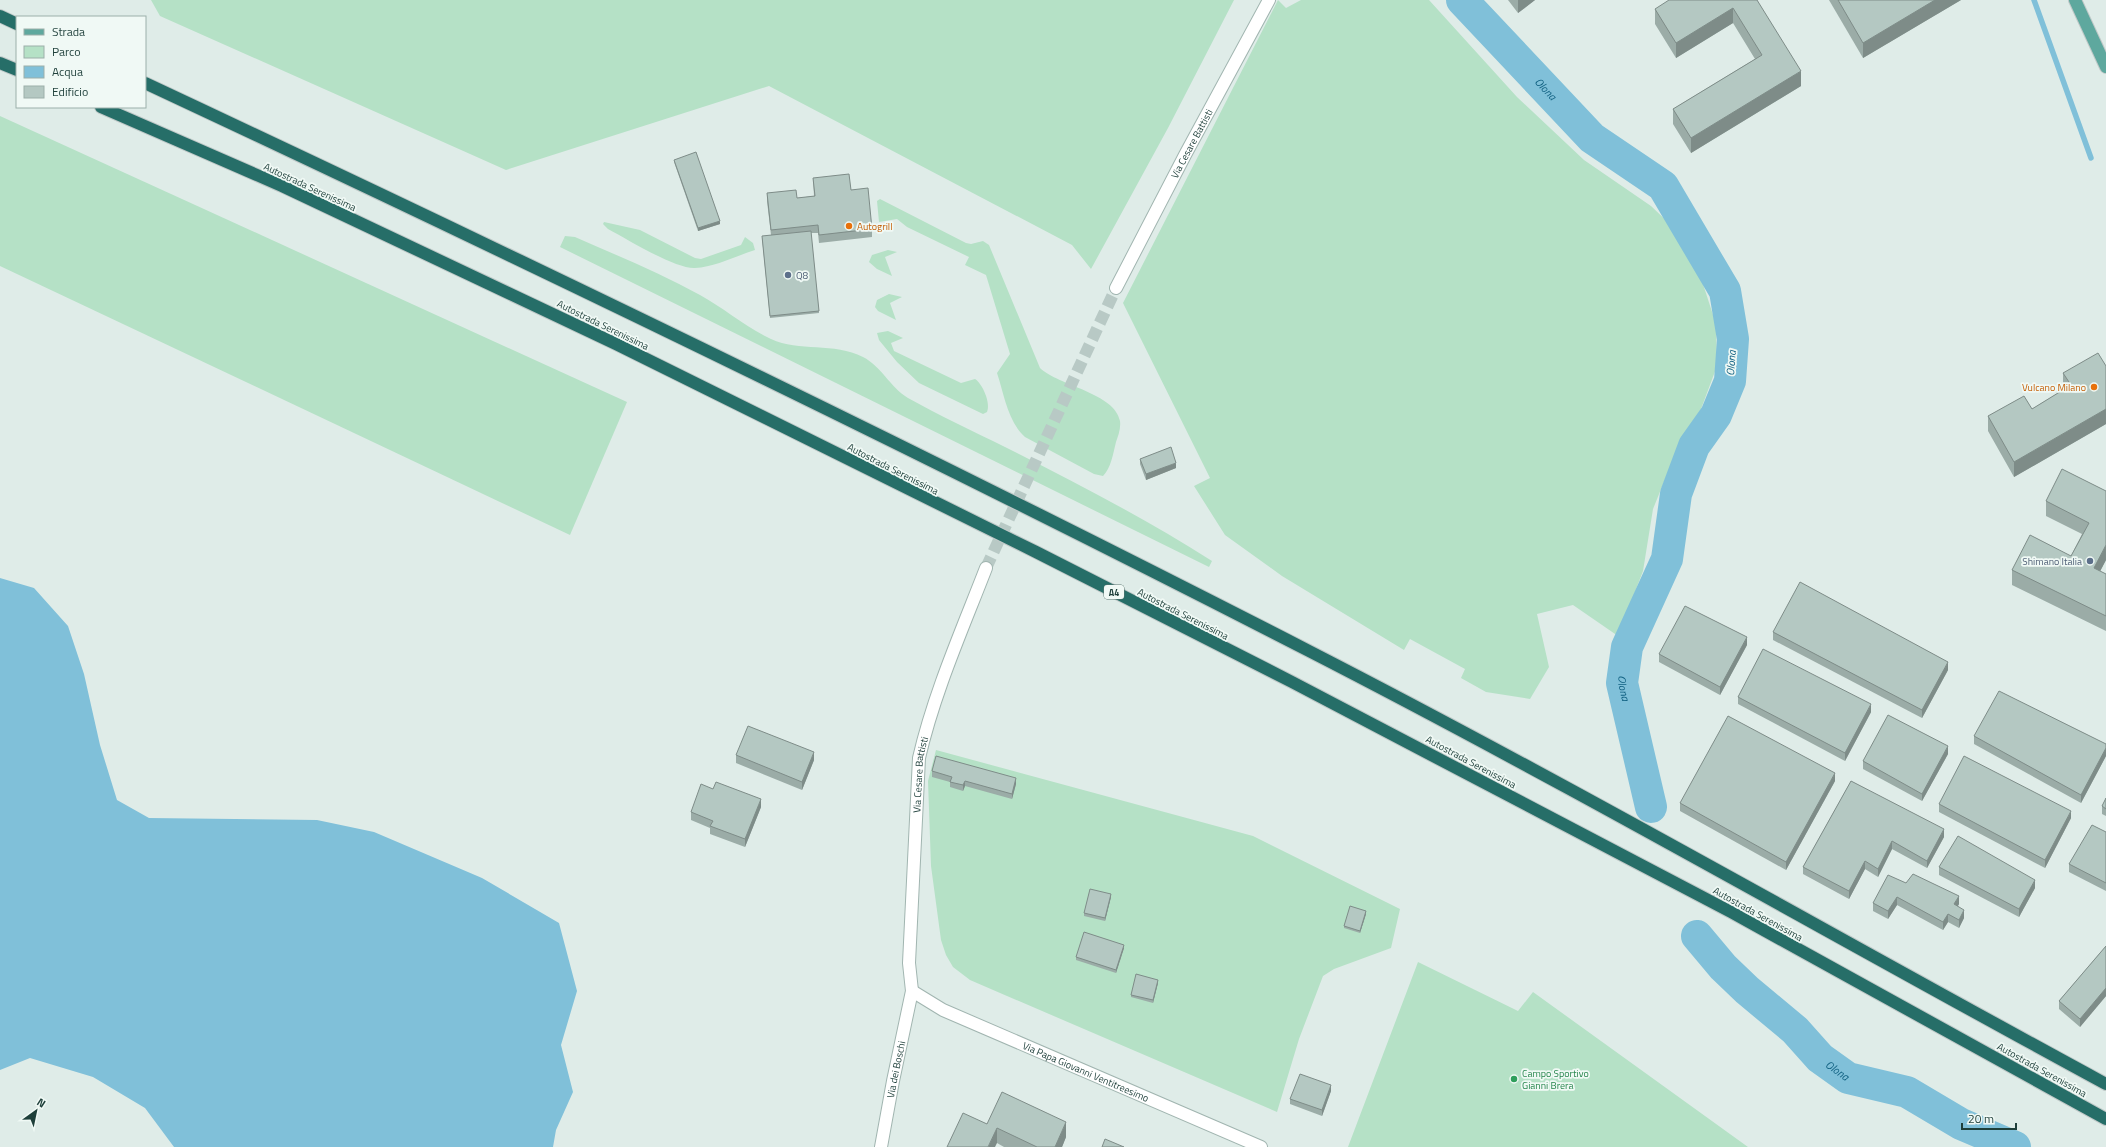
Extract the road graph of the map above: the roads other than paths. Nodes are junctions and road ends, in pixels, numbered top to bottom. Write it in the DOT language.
graph roads {
  1 [pos="1269,0"];
  2 [pos="2075,0"];
  3 [pos="0,16"];
  4 [pos="16,24"];
  5 [pos="0,63"];
  6 [pos="2106,67"];
  7 [pos="16,70"];
  8 [pos="146,84"];
  9 [pos="102,108"];
  10 [pos="1116,288"];
  11 [pos="986,568"];
  12 [pos="912,991"];
  13 [pos="2106,1084"];
  14 [pos="2106,1118"];
  15 [pos="881,1147"];
  16 [pos="1260,1147"];
  1 -- 10 [label="street, Via Cesare Battisti"];
  2 -- 6 [label="main road"];
  3 -- 4 [label="highway"];
  5 -- 7 [label="highway"];
  8 -- 13 [label="highway, Autostrada Serenissima"];
  9 -- 14 [label="highway, Autostrada Serenissima / A4"];
  11 -- 12 [label="street, Via Cesare Battisti"];
  12 -- 15 [label="street, Via dei Boschi"];
  12 -- 16 [label="street, Via Papa Giovanni Ventitreesimo"];
}
